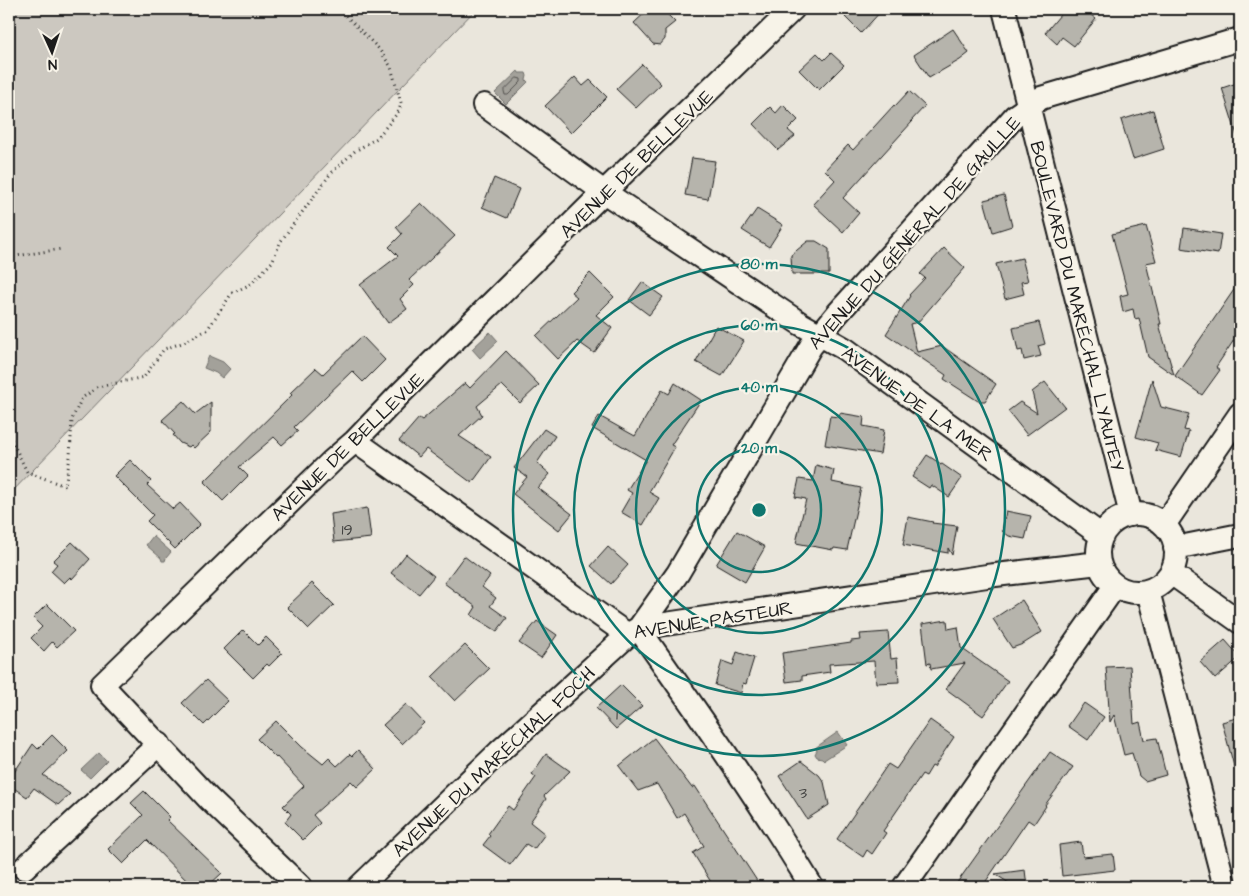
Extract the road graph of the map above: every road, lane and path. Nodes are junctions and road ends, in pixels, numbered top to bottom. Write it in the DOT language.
graph roads {
  1 [pos="339,9"];
  2 [pos="793,9"];
  3 [pos="1004,9"];
  4 [pos="1240,39"];
  5 [pos="484,105"];
  6 [pos="1028,106"];
  7 [pos="604,192"];
  8 [pos="62,250"];
  9 [pos="9,257"];
  10 [pos="820,335"];
  11 [pos="1240,414"];
  12 [pos="9,435"];
  13 [pos="355,441"];
  14 [pos="1131,515"];
  15 [pos="1164,525"];
  16 [pos="1102,536"];
  17 [pos="1240,536"];
  18 [pos="1176,548"];
  19 [pos="1099,562"];
  20 [pos="1171,573"];
  21 [pos="1115,586"];
  22 [pos="1148,591"];
  23 [pos="1240,622"];
  24 [pos="633,632"];
  25 [pos="159,744"];
  26 [pos="24,868"];
  27 [pos="301,887"];
  28 [pos="359,887"];
  29 [pos="812,887"];
  30 [pos="904,887"];
  31 [pos="1224,887"];
  1 -- 12 [label="path"];
  2 -- 7 [label="street, AVENUE DE BELLEVUE"];
  3 -- 6 [label="street, BOULEVARD DU MARÉCHAL LYAUTEY"];
  4 -- 6 [label="street, AVENUE DU GÉNÉRAL DE GAULLE"];
  5 -- 7 [label="street, AVENUE DE LA MER"];
  6 -- 10 [label="street, AVENUE DU GÉNÉRAL DE GAULLE"];
  6 -- 14 [label="street, BOULEVARD DU MARÉCHAL LYAUTEY"];
  7 -- 10 [label="street, AVENUE DE LA MER"];
  7 -- 13 [label="street, AVENUE DE BELLEVUE"];
  8 -- 9 [label="path"];
  10 -- 16 [label="street, AVENUE DE LA MER"];
  10 -- 24 [label="street, AVENUE DU GÉNÉRAL DE GAULLE"];
  11 -- 15 [label="street"];
  13 -- 24 [label="street, AVENUE PASTEUR"];
  13 -- 25 [label="street, AVENUE DE BELLEVUE"];
  14 -- 15 [label="street"];
  14 -- 16 [label="street"];
  15 -- 18 [label="street"];
  16 -- 19 [label="street"];
  17 -- 18 [label="street"];
  18 -- 20 [label="street"];
  19 -- 21 [label="street"];
  19 -- 24 [label="street, AVENUE PASTEUR"];
  20 -- 22 [label="street"];
  20 -- 23 [label="street"];
  21 -- 22 [label="street"];
  21 -- 30 [label="street"];
  22 -- 31 [label="street"];
  24 -- 28 [label="street, AVENUE DU MARÉCHAL FOCH"];
  24 -- 29 [label="street"];
  25 -- 26 [label="street"];
  25 -- 27 [label="street, AVENUE DE BELLEVUE"];
}
